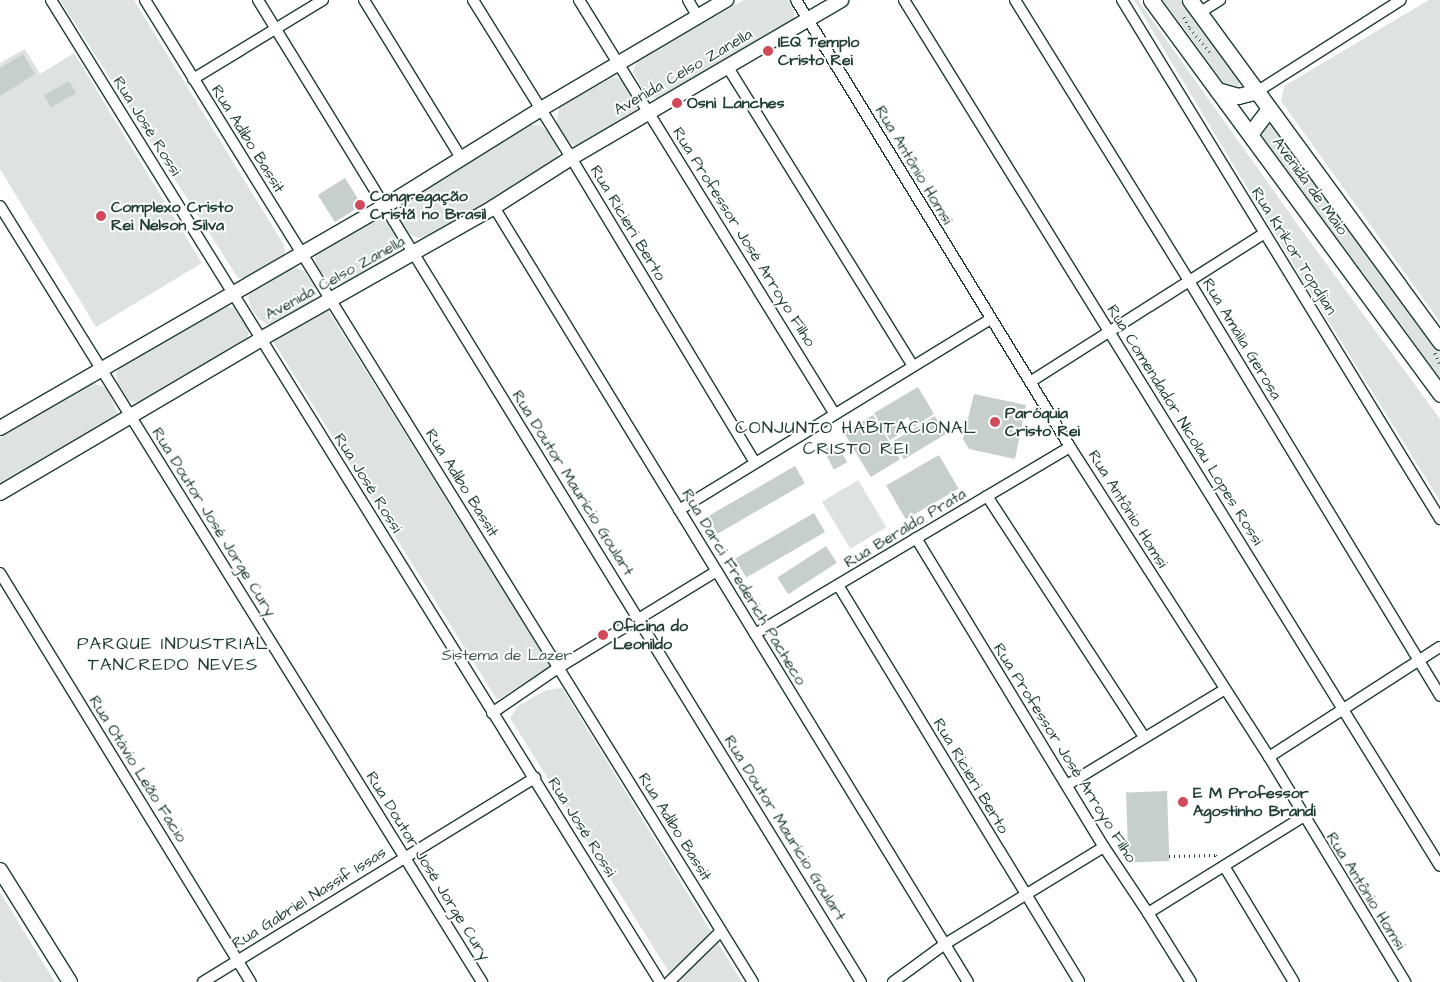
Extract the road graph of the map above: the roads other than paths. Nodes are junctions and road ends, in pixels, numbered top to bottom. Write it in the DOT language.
graph roads {
  1 [pos="51,0"];
  2 [pos="145,0"];
  3 [pos="258,0"];
  4 [pos="323,0"];
  5 [pos="364,0"];
  6 [pos="473,0"];
  7 [pos="579,0"];
  8 [pos="688,0"];
  9 [pos="726,0"];
  10 [pos="796,0"];
  11 [pos="841,0"];
  12 [pos="904,0"];
  13 [pos="1014,0"];
  14 [pos="1122,0"];
  15 [pos="1151,0"];
  16 [pos="1190,0"];
  17 [pos="1220,0"];
  18 [pos="1401,0"];
  19 [pos="1199,13"];
  20 [pos="698,17"];
  21 [pos="807,19"];
  22 [pos="276,30"];
  23 [pos="618,64"];
  24 [pos="727,66"];
  25 [pos="193,79"];
  26 [pos="1217,90"];
  27 [pos="1258,92"];
  28 [pos="541,109"];
  29 [pos="1269,109"];
  30 [pos="648,112"];
  31 [pos="1250,134"];
  32 [pos="571,158"];
  33 [pos="462,159"];
  34 [pos="0,206"];
  35 [pos="384,206"];
  36 [pos="494,207"];
  37 [pos="1265,232"];
  38 [pos="303,254"];
  39 [pos="414,254"];
  40 [pos="1189,281"];
  41 [pos="233,294"];
  42 [pos="330,300"];
  43 [pos="991,319"];
  44 [pos="1110,332"];
  45 [pos="261,339"];
  46 [pos="1440,342"];
  47 [pos="912,366"];
  48 [pos="101,368"];
  49 [pos="1030,382"];
  50 [pos="1440,394"];
  51 [pos="835,414"];
  52 [pos="131,416"];
  53 [pos="0,428"];
  54 [pos="1070,447"];
  55 [pos="755,463"];
  56 [pos="0,493"];
  57 [pos="987,496"];
  58 [pos="679,510"];
  59 [pos="1440,518"];
  60 [pos="916,538"];
  61 [pos="717,571"];
  62 [pos="0,573"];
  63 [pos="838,585"];
  64 [pos="639,620"];
  65 [pos="755,634"];
  66 [pos="1440,647"];
  67 [pos="1418,661"];
  68 [pos="558,668"];
  69 [pos="1224,690"];
  70 [pos="1440,696"];
  71 [pos="1344,709"];
  72 [pos="492,713"];
  73 [pos="1144,737"];
  74 [pos="1268,758"];
  75 [pos="535,778"];
  76 [pos="1066,785"];
  77 [pos="1303,817"];
  78 [pos="1104,847"];
  79 [pos="404,857"];
  80 [pos="1224,866"];
  81 [pos="1440,866"];
  82 [pos="0,870"];
  83 [pos="1025,894"];
  84 [pos="1148,912"];
  85 [pos="721,931"];
  86 [pos="945,944"];
  87 [pos="238,960"];
  88 [pos="70,982"];
  89 [pos="203,982"];
  90 [pos="251,982"];
  91 [pos="482,982"];
  92 [pos="660,982"];
  93 [pos="668,982"];
  94 [pos="753,982"];
  95 [pos="862,982"];
  96 [pos="893,982"];
  97 [pos="968,982"];
  98 [pos="1079,982"];
  99 [pos="1191,982"];
  100 [pos="1294,982"];
  101 [pos="1405,982"];
  1 -- 41 [label="street, Rua José Rossi"];
  2 -- 25 [label="street, Rua Adibo Bassit"];
  3 -- 22 [label="street, Rua Doutor Maurício Goulart"];
  4 -- 22 [label="street"];
  5 -- 33 [label="street"];
  6 -- 28 [label="street, Rua Ricieri Berto"];
  7 -- 23 [label="street, Rua Professor José Arroyo Filho"];
  8 -- 20 [label="street"];
  9 -- 20 [label="street"];
  10 -- 21 [label="street, Rua Antônio Homsi"];
  11 -- 21 [label="street, Avenida Celso Zanella"];
  12 -- 44 [label="street, Rua Comendador Nicolau Lopes Rossi"];
  13 -- 40 [label="street, Rua Amália Gerosa"];
  14 -- 37 [label="street, Rua Krikor Topdjian"];
  15 -- 26 [label="main road, Avenida de Maio"];
  16 -- 19 [label="main road, Avenida de Maio"];
  17 -- 19 [label="street"];
  18 -- 27 [label="street"];
  19 -- 27 [label="main road, Avenida de Maio"];
  20 -- 23 [label="street"];
  21 -- 24 [label="street, Avenida Celso Zanella"];
  21 -- 43 [label="street, Rua Antônio Homsi"];
  22 -- 25 [label="street"];
  22 -- 35 [label="street, Rua Doutor Maurício Goulart"];
  23 -- 28 [label="street"];
  23 -- 30 [label="street, Rua Professor José Arroyo Filho"];
  24 -- 30 [label="street, Avenida Celso Zanella"];
  24 -- 47 [label="street"];
  25 -- 38 [label="street, Rua Adibo Bassit"];
  26 -- 27 [label="main road"];
  26 -- 31 [label="main road, Avenida de Maio"];
  27 -- 29 [label="main road, Avenida de Maio"];
  28 -- 32 [label="street, Rua Ricieri Berto"];
  28 -- 33 [label="street"];
  29 -- 31 [label="main road"];
  29 -- 46 [label="main road, Avenida de Maio"];
  30 -- 32 [label="street, Avenida Celso Zanella"];
  30 -- 51 [label="street, Rua Professor José Arroyo Filho"];
  31 -- 50 [label="main road, Avenida de Maio"];
  32 -- 36 [label="street, Avenida Celso Zanella"];
  32 -- 55 [label="street, Rua Ricieri Berto"];
  33 -- 35 [label="street"];
  34 -- 48 [label="street, Rua Doutor José Jorge Cury"];
  35 -- 38 [label="street"];
  35 -- 39 [label="street, Rua Doutor Maurício Goulart"];
  36 -- 39 [label="street, Avenida Celso Zanella"];
  36 -- 58 [label="street, Rua Darci Frederich Pacheco"];
  37 -- 40 [label="street"];
  37 -- 59 [label="street, Rua Krikor Topdjian"];
  38 -- 41 [label="street"];
  38 -- 42 [label="street, Rua Adibo Bassit"];
  39 -- 42 [label="street, Avenida Celso Zanella"];
  39 -- 64 [label="street, Rua Doutor Maurício Goulart"];
  40 -- 44 [label="street"];
  40 -- 67 [label="street, Rua Amália Gerosa"];
  41 -- 45 [label="street, Rua José Rossi"];
  41 -- 48 [label="street"];
  42 -- 45 [label="street, Avenida Celso Zanella"];
  42 -- 68 [label="street, Rua Adibo Bassit"];
  43 -- 47 [label="street"];
  43 -- 49 [label="street, Rua Antônio Homsi"];
  44 -- 49 [label="street"];
  44 -- 71 [label="street, Rua Comendador Nicolau Lopes Rossi"];
  45 -- 52 [label="street, Avenida Celso Zanella"];
  45 -- 72 [label="street, Rua José Rossi"];
  47 -- 51 [label="street"];
  48 -- 52 [label="street, Rua Doutor José Jorge Cury"];
  48 -- 53 [label="street"];
  49 -- 54 [label="street, Rua Antônio Homsi"];
  51 -- 55 [label="street"];
  52 -- 56 [label="street, Avenida Celso Zanella"];
  52 -- 79 [label="street, Rua Doutor José Jorge Cury"];
  54 -- 57 [label="street, Rua Beraldo Prata"];
  54 -- 69 [label="street, Rua Antônio Homsi"];
  55 -- 58 [label="street"];
  57 -- 60 [label="street, Rua Beraldo Prata"];
  57 -- 73 [label="street"];
  58 -- 61 [label="street, Rua Darci Frederich Pacheco"];
  60 -- 63 [label="street, Rua Beraldo Prata"];
  60 -- 76 [label="street, Rua Professor José Arroyo Filho"];
  61 -- 64 [label="street"];
  61 -- 65 [label="street, Rua Darci Frederich Pacheco"];
  62 -- 87 [label="street, Rua Otávio Leão Facio"];
  63 -- 65 [label="street, Rua Beraldo Prata"];
  63 -- 83 [label="street, Rua Ricieri Berto"];
  64 -- 68 [label="street"];
  64 -- 95 [label="street, Rua Doutor Maurício Goulart"];
  65 -- 86 [label="street, Rua Darci Frederich Pacheco"];
  66 -- 67 [label="street"];
  67 -- 70 [label="street, Rua Amália Gerosa"];
  67 -- 71 [label="street"];
  68 -- 72 [label="street"];
  68 -- 85 [label="street, Rua Adibo Bassit"];
  69 -- 73 [label="street"];
  69 -- 74 [label="street, Rua Antônio Homsi"];
  71 -- 74 [label="street"];
  71 -- 81 [label="street, Rua Comendador Nicolau Lopes Rossi"];
  72 -- 75 [label="street, Rua José Rossi"];
  73 -- 76 [label="street"];
  74 -- 77 [label="street, Rua Antônio Homsi"];
  75 -- 79 [label="street, Rua Gabriel Nassif Issas"];
  75 -- 92 [label="street, Rua José Rossi"];
  76 -- 78 [label="street, Rua Professor José Arroyo Filho"];
  77 -- 80 [label="street"];
  77 -- 101 [label="street, Rua Antônio Homsi"];
  78 -- 83 [label="street"];
  78 -- 84 [label="street, Rua Professor José Arroyo Filho"];
  79 -- 87 [label="street, Rua Gabriel Nassif Issas"];
  79 -- 91 [label="street, Rua Doutor José Jorge Cury"];
  80 -- 84 [label="street"];
  80 -- 100 [label="street"];
  82 -- 88 [label="street"];
  83 -- 86 [label="street"];
  83 -- 98 [label="street, Rua Ricieri Berto"];
  84 -- 99 [label="street, Rua Professor José Arroyo Filho"];
  85 -- 93 [label="street"];
  85 -- 94 [label="street, Rua Adibo Bassit"];
  86 -- 96 [label="street"];
  86 -- 97 [label="street, Rua Darci Frederich Pacheco"];
  87 -- 89 [label="street, Rua Gabriel Nassif Issas"];
  87 -- 90 [label="street, Rua Otávio Leão Facio"];
}
